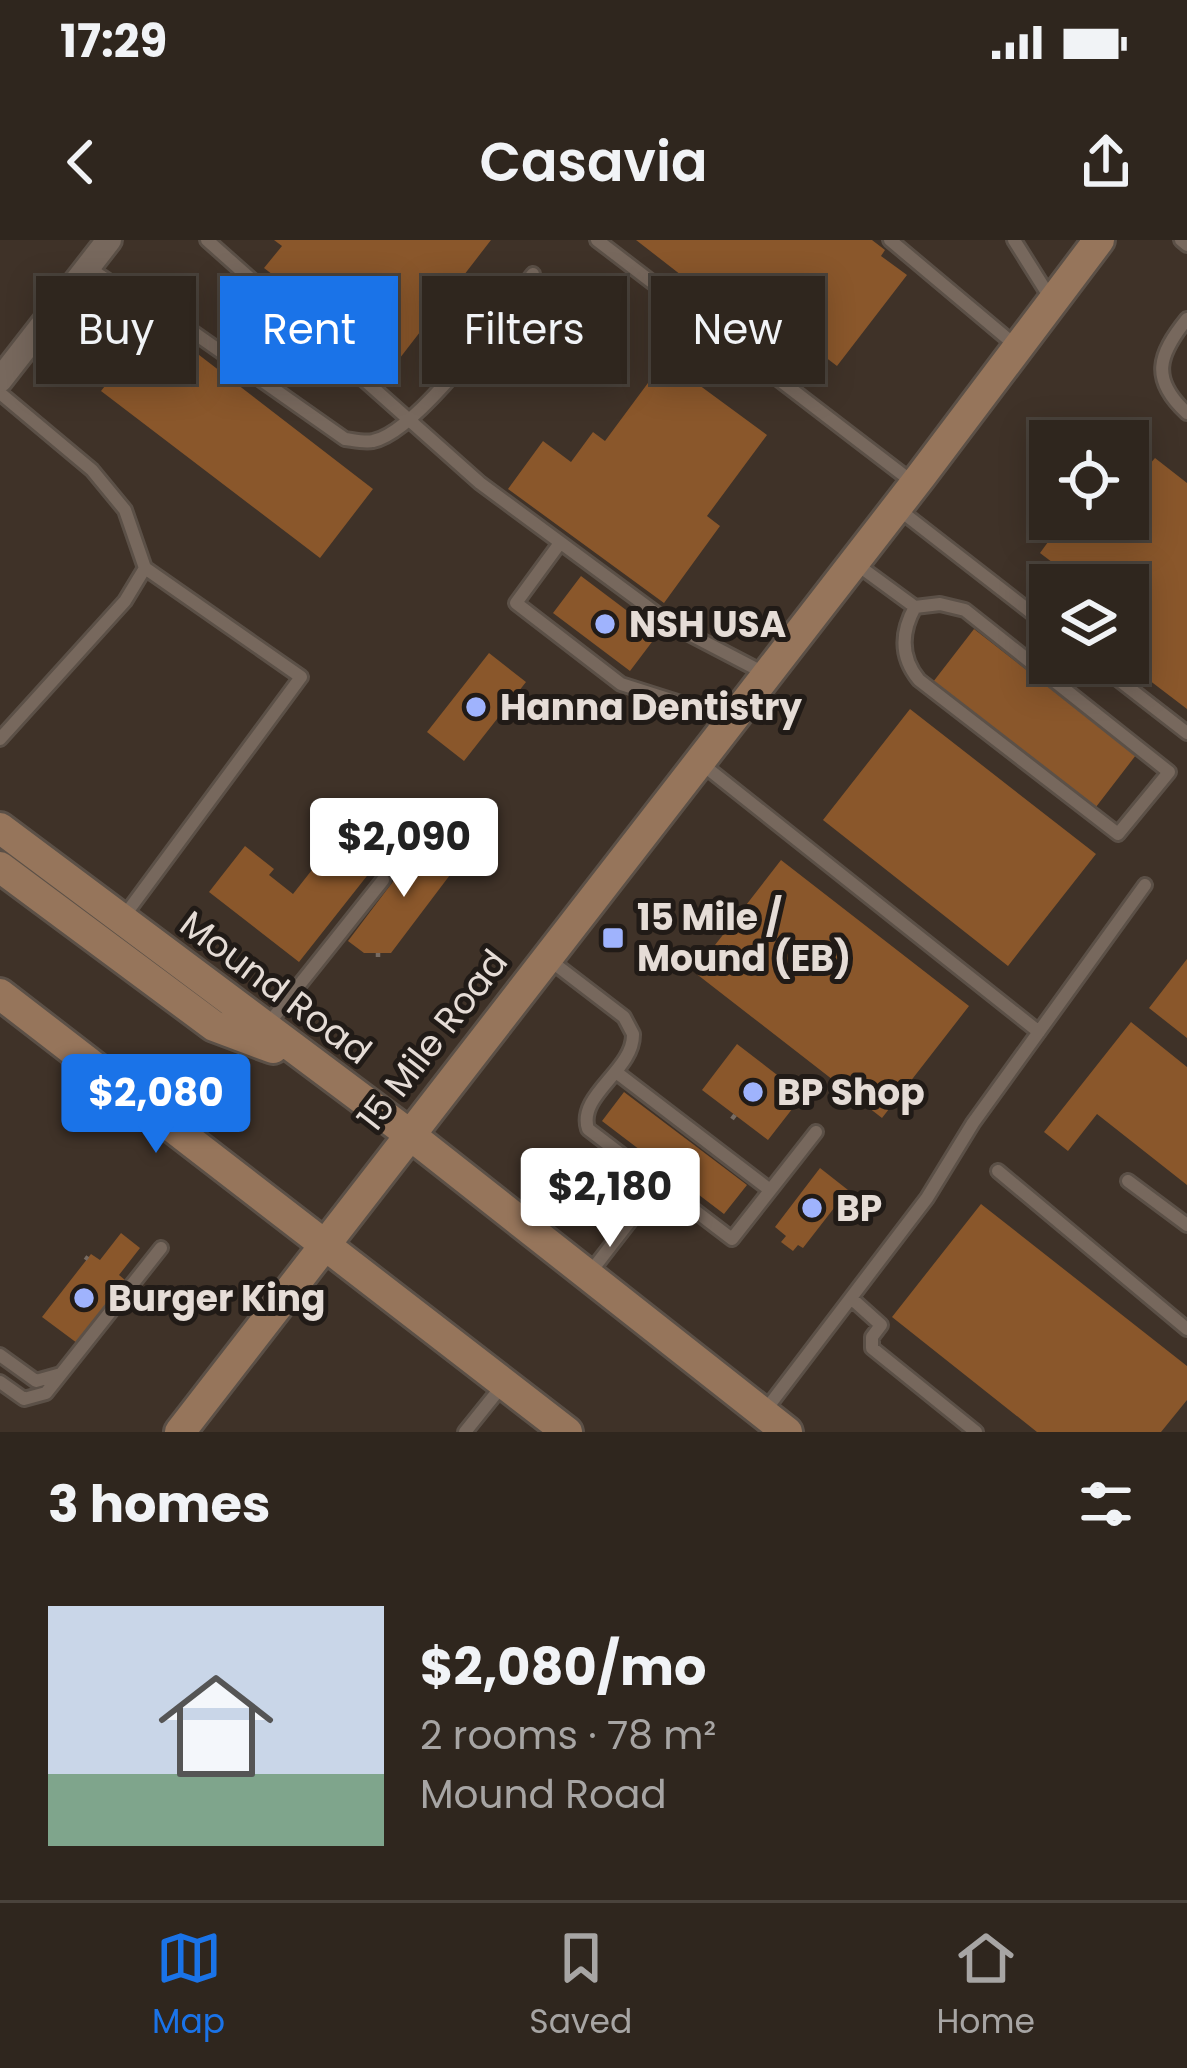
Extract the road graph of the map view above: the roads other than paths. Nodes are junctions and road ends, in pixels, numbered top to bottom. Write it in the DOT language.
graph roads {
  1 [pos="110,240"];
  2 [pos="207,240"];
  3 [pos="597,240"];
  4 [pos="890,240"];
  5 [pos="1014,240"];
  6 [pos="1099,240"];
  7 [pos="88,268"];
  8 [pos="533,274"];
  9 [pos="1052,300"];
  10 [pos="1187,319"];
  11 [pos="1016,346"];
  12 [pos="0,380"];
  13 [pos="0,392"];
  14 [pos="1187,413"];
  15 [pos="410,417"];
  16 [pos="905,496"];
  17 [pos="560,543"];
  18 [pos="854,562"];
  19 [pos="145,568"];
  20 [pos="916,607"];
  21 [pos="1029,608"];
  22 [pos="767,675"];
  23 [pos="1123,684"];
  24 [pos="732,719"];
  25 [pos="1187,734"];
  26 [pos="0,739"];
  27 [pos="700,762"];
  28 [pos="0,828"];
  29 [pos="0,867"];
  30 [pos="383,880"];
  31 [pos="1145,885"];
  32 [pos="121,920"];
  33 [pos="546,957"];
  34 [pos="0,994"];
  35 [pos="265,1029"];
  36 [pos="1039,1033"];
  37 [pos="307,1061"];
  38 [pos="616,1072"];
  39 [pos="816,1132"];
  40 [pos="409,1134"];
  41 [pos="998,1171"];
  42 [pos="668,1172"];
  43 [pos="1128,1181"];
  44 [pos="659,1185"];
  45 [pos="770,1190"];
  46 [pos="1187,1225"];
  47 [pos="323,1245"];
  48 [pos="161,1248"];
  49 [pos="588,1274"];
  50 [pos="851,1298"];
  51 [pos="1187,1329"];
  52 [pos="0,1355"];
  53 [pos="65,1371"];
  54 [pos="0,1382"];
  55 [pos="505,1383"];
  56 [pos="775,1422"];
  57 [pos="180,1432"];
  58 [pos="465,1432"];
  59 [pos="567,1432"];
  60 [pos="976,1432"];
  1 -- 7 [label="street"];
  2 -- 15 [label="lane"];
  3 -- 16 [label="lane"];
  4 -- 11 [label="lane"];
  5 -- 9 [label="lane"];
  6 -- 9 [label="main road, 15 Mile Road"];
  7 -- 12 [label="street"];
  7 -- 15 [label="lane"];
  8 -- 15 [label="lane"];
  9 -- 11 [label="main road, 15 Mile Road"];
  10 -- 14 [label="lane"];
  11 -- 16 [label="main road, 15 Mile Road"];
  13 -- 19 [label="lane"];
  15 -- 17 [label="lane"];
  16 -- 18 [label="main road, 15 Mile Road"];
  16 -- 21 [label="lane"];
  17 -- 22 [label="lane"];
  17 -- 24 [label="lane"];
  18 -- 20 [label="lane"];
  18 -- 22 [label="main road, 15 Mile Road"];
  19 -- 26 [label="lane"];
  19 -- 32 [label="lane"];
  20 -- 20 [label="lane"];
  22 -- 24 [label="main road, 15 Mile Road"];
  23 -- 25 [label="lane"];
  24 -- 27 [label="main road, 15 Mile Road"];
  27 -- 33 [label="main road, 15 Mile Road"];
  27 -- 36 [label="lane"];
  28 -- 32 [label="main road, Mound Road"];
  29 -- 37 [label="main road"];
  30 -- 35 [label="lane"];
  31 -- 36 [label="lane"];
  32 -- 35 [label="main road, Mound Road"];
  33 -- 38 [label="lane"];
  33 -- 40 [label="main road, 15 Mile Road"];
  34 -- 47 [label="main road"];
  35 -- 37 [label="main road, Mound Road"];
  36 -- 50 [label="lane"];
  37 -- 40 [label="main road, Mound Road"];
  38 -- 44 [label="lane"];
  38 -- 45 [label="lane"];
  39 -- 45 [label="lane"];
  40 -- 47 [label="main road, 15 Mile Road"];
  40 -- 49 [label="main road, Mound Road"];
  41 -- 51 [label="lane"];
  42 -- 44 [label="lane"];
  43 -- 46 [label="lane"];
  44 -- 45 [label="lane"];
  44 -- 49 [label="lane"];
  47 -- 55 [label="main road"];
  47 -- 57 [label="main road, 15 Mile Road"];
  48 -- 53 [label="lane"];
  49 -- 56 [label="main road, Mound Road"];
  50 -- 56 [label="lane"];
  50 -- 60 [label="lane"];
  52 -- 53 [label="lane"];
  53 -- 54 [label="lane"];
  55 -- 58 [label="lane"];
  55 -- 59 [label="main road"];
}
